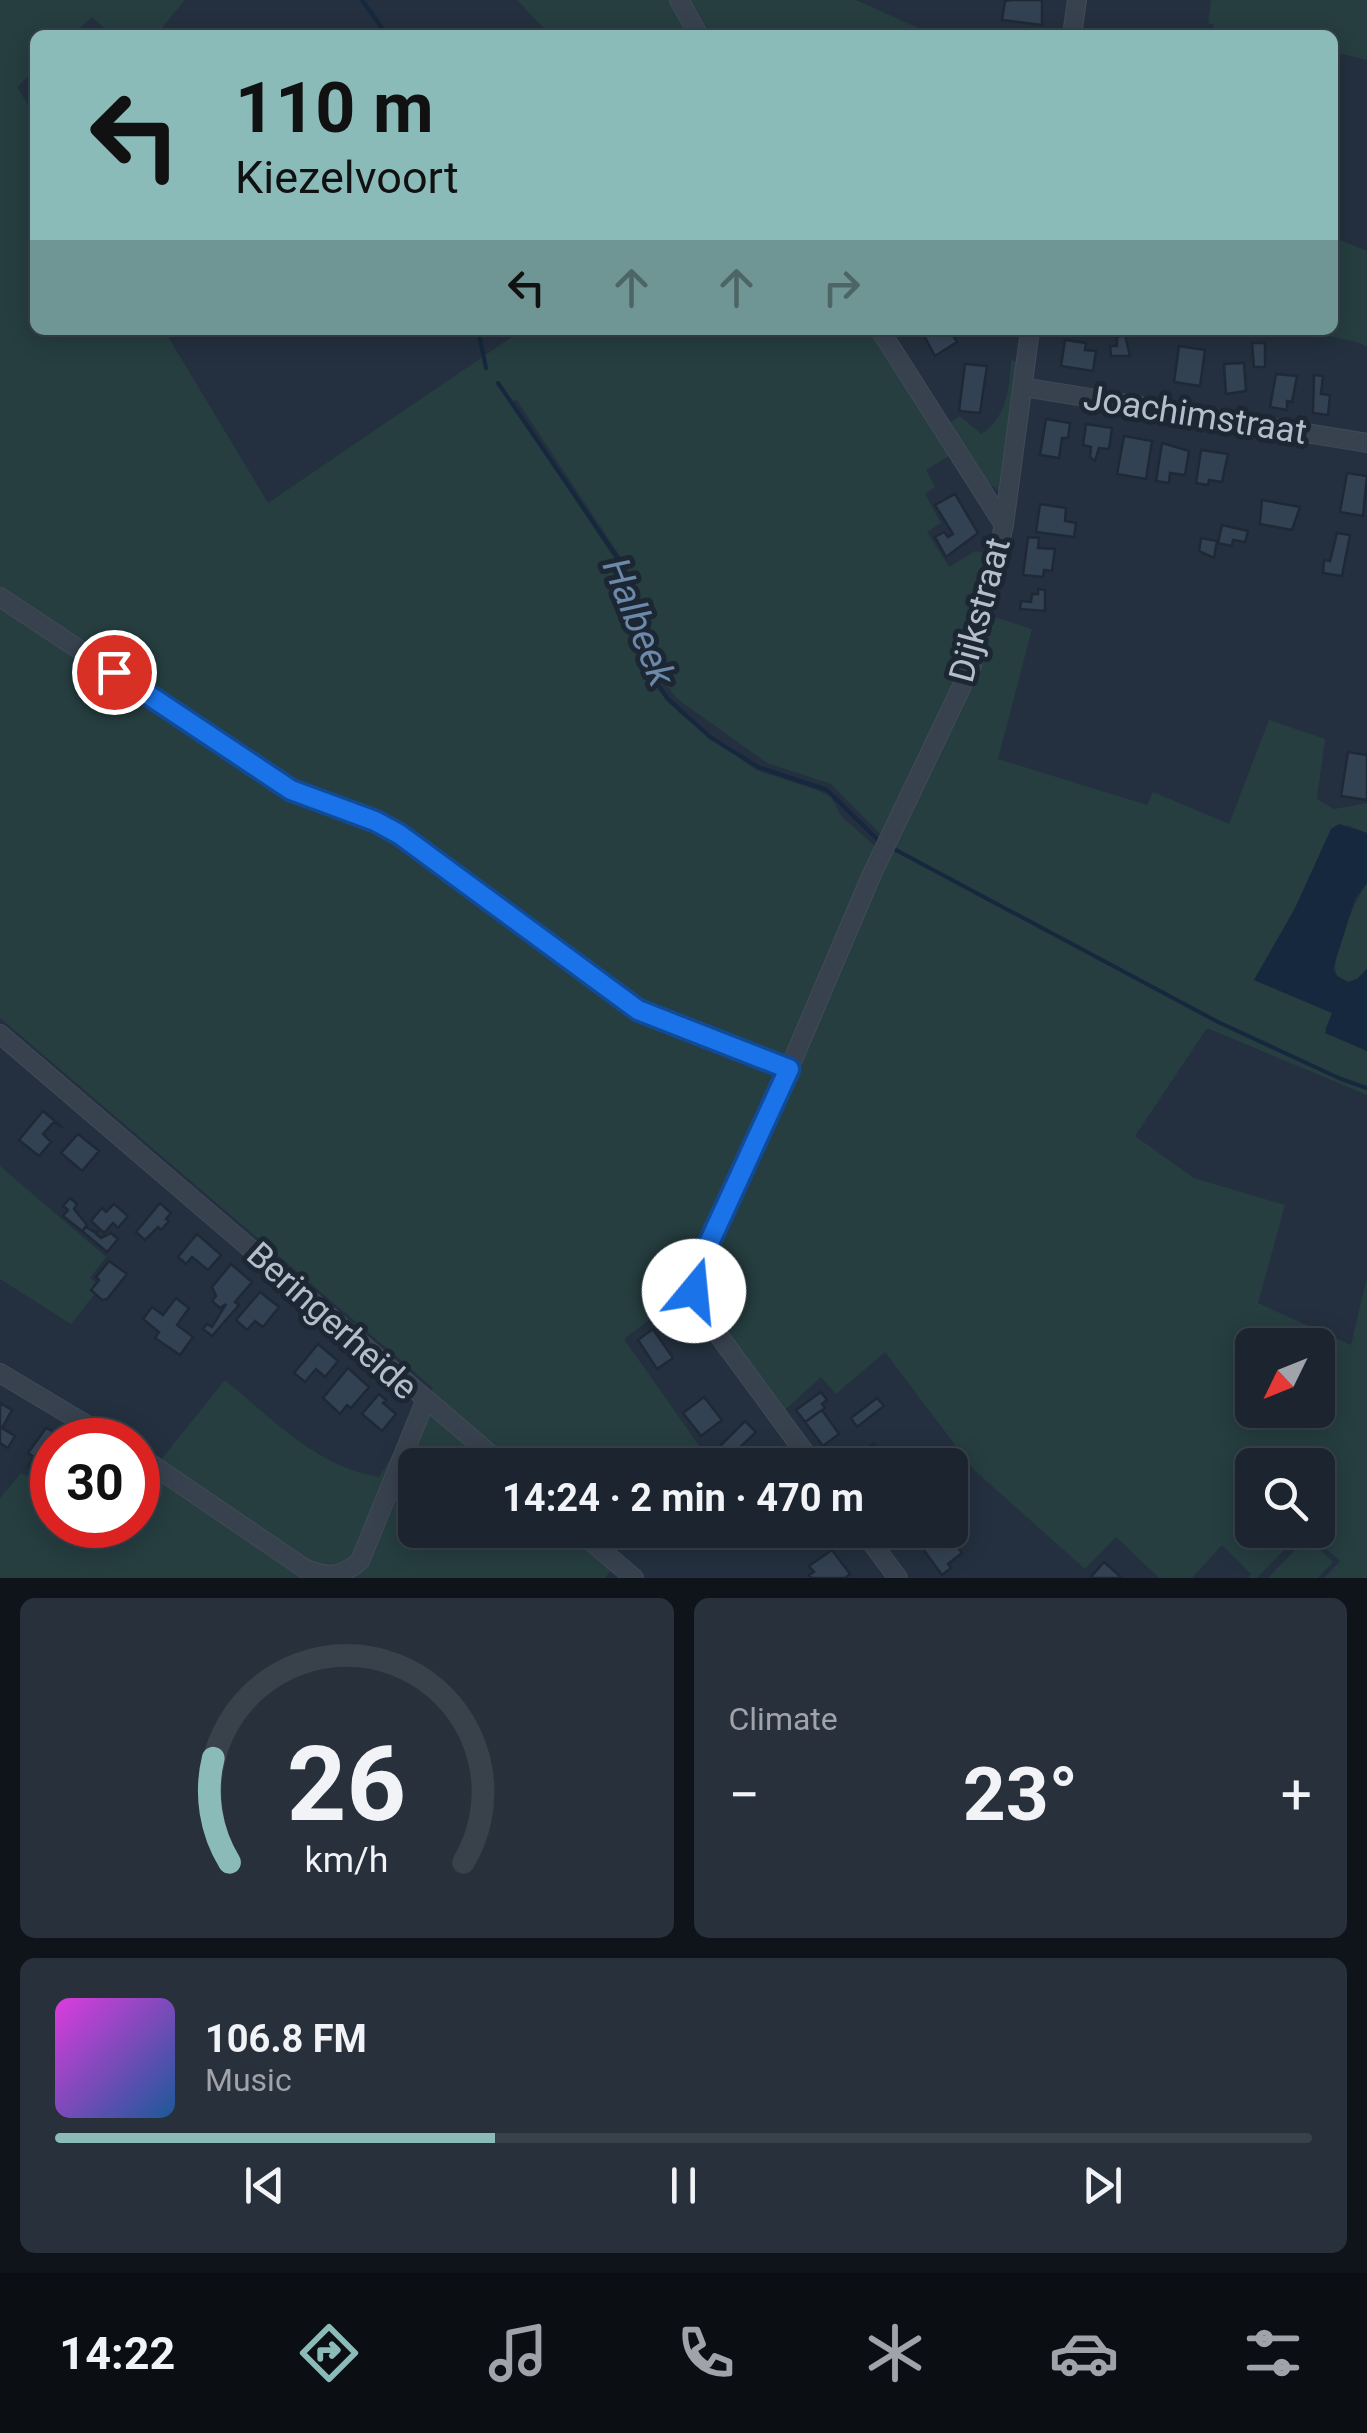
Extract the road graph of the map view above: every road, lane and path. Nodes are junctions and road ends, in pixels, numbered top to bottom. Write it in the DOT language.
graph roads {
  1 [pos="678,0"];
  2 [pos="1077,0"];
  3 [pos="696,30"];
  4 [pos="1073,30"];
  5 [pos="883,335"];
  6 [pos="1029,335"];
  7 [pos="1022,387"];
  8 [pos="1367,444"];
  9 [pos="1004,525"];
  10 [pos="0,597"];
  11 [pos="0,1034"];
  12 [pos="789,1069"];
  13 [pos="0,1373"];
  14 [pos="426,1399"];
  15 [pos="75,1418"];
  16 [pos="483,1448"];
  17 [pos="801,1448"];
  18 [pos="160,1470"];
  19 [pos="599,1548"];
  20 [pos="874,1548"];
  21 [pos="893,1576"];
  22 [pos="634,1578"];
  1 -- 3 [label="street"];
  2 -- 4 [label="street"];
  5 -- 9 [label="street"];
  6 -- 7 [label="street, Dijkstraat"];
  7 -- 8 [label="street, Joachimstraat"];
  7 -- 9 [label="street, Dijkstraat"];
  9 -- 12 [label="street, Dijkstraat"];
  10 -- 12 [label="street"];
  11 -- 14 [label="street, Beringerheide"];
  12 -- 17 [label="street, Dijkstraat"];
  13 -- 15 [label="street"];
  14 -- 16 [label="street"];
  14 -- 18 [label="street, Beringerheide"];
  19 -- 22 [label="street"];
  20 -- 21 [label="street"];
}
